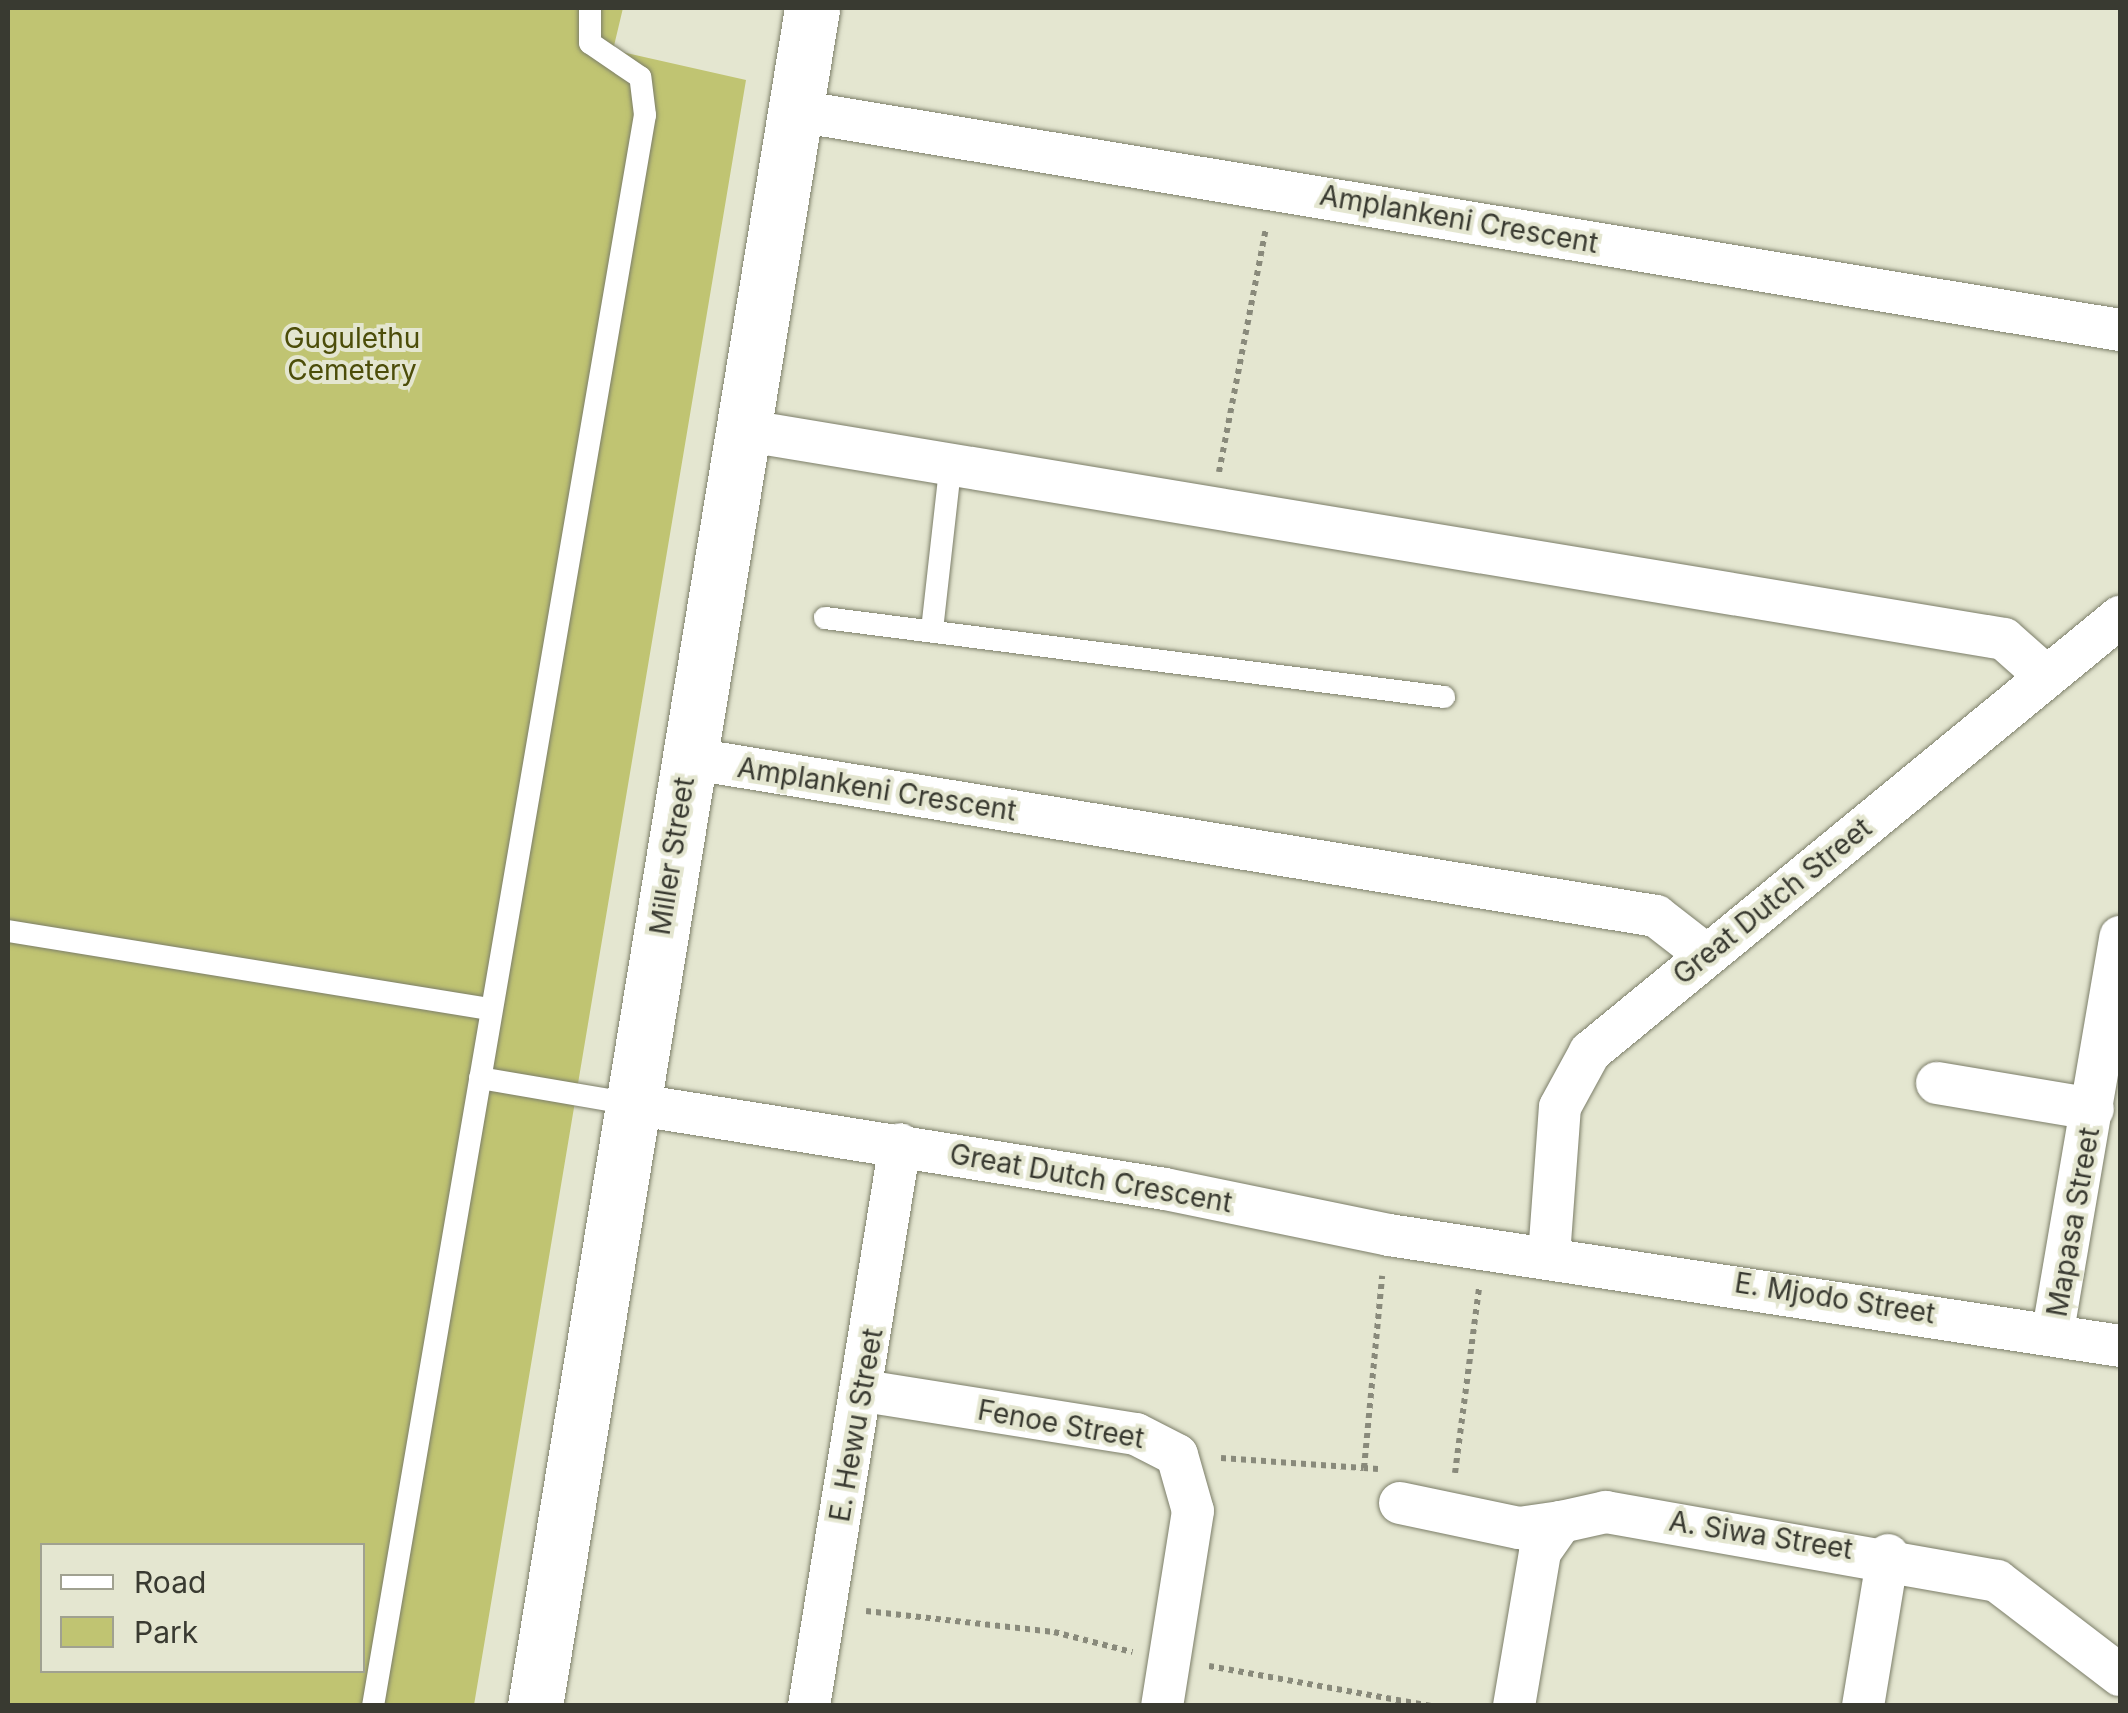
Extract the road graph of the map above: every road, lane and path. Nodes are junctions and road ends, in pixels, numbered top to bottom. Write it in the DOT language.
graph roads {
  1 [pos="590,8"];
  2 [pos="812,8"];
  3 [pos="796,111"];
  4 [pos="1269,211"];
  5 [pos="2120,330"];
  6 [pos="742,430"];
  7 [pos="950,469"];
  8 [pos="1214,488"];
  9 [pos="2120,617"];
  10 [pos="825,618"];
  11 [pos="932,630"];
  12 [pos="2047,677"];
  13 [pos="1444,697"];
  14 [pos="688,758"];
  15 [pos="8,931"];
  16 [pos="2120,936"];
  17 [pos="1705,954"];
  18 [pos="487,1009"];
  19 [pos="480,1078"];
  20 [pos="1938,1083"];
  21 [pos="632,1104"];
  22 [pos="2092,1109"];
  23 [pos="900,1144"];
  24 [pos="1390,1235"];
  25 [pos="1484,1248"];
  26 [pos="1549,1256"];
  27 [pos="2054,1331"];
  28 [pos="2120,1346"];
  29 [pos="864,1391"];
  30 [pos="1186,1467"];
  31 [pos="1364,1468"];
  32 [pos="1400,1503"];
  33 [pos="1451,1514"];
  34 [pos="1561,1522"];
  35 [pos="1888,1556"];
  36 [pos="825,1602"];
  37 [pos="1170,1659"];
  38 [pos="2120,1675"];
  39 [pos="373,1706"];
  40 [pos="534,1706"];
  41 [pos="809,1706"];
  42 [pos="1162,1706"];
  43 [pos="1432,1706"];
  44 [pos="1514,1706"];
  45 [pos="1862,1706"];
  1 -- 18 [label="lane"];
  2 -- 3 [label="street, Miller Street"];
  3 -- 5 [label="street, Amplankeni Crescent"];
  3 -- 6 [label="street, Miller Street"];
  4 -- 8 [label="path"];
  6 -- 7 [label="street"];
  6 -- 14 [label="street, Miller Street"];
  7 -- 11 [label="lane"];
  7 -- 12 [label="street"];
  9 -- 12 [label="street, Great Dutch Street"];
  10 -- 11 [label="lane"];
  11 -- 13 [label="lane"];
  12 -- 17 [label="street, Great Dutch Street"];
  14 -- 17 [label="street, Amplankeni Crescent"];
  14 -- 21 [label="street, Miller Street"];
  15 -- 18 [label="lane"];
  16 -- 22 [label="street, Mapasa Street"];
  17 -- 26 [label="street, Great Dutch Street"];
  18 -- 19 [label="lane"];
  19 -- 21 [label="lane"];
  19 -- 39 [label="lane"];
  20 -- 22 [label="street"];
  21 -- 23 [label="street, Great Dutch Crescent"];
  21 -- 40 [label="street, Miller Street"];
  22 -- 27 [label="street, Mapasa Street"];
  23 -- 24 [label="street, Great Dutch Crescent"];
  23 -- 29 [label="street, E. Hewu Street"];
  24 -- 25 [label="street, Great Dutch Crescent"];
  24 -- 31 [label="path"];
  25 -- 26 [label="street, Great Dutch Crescent"];
  25 -- 33 [label="path"];
  26 -- 27 [label="street, E. Mjodo Street"];
  27 -- 28 [label="street, E. Mjodo Street"];
  29 -- 30 [label="street, Fenoe Street"];
  29 -- 36 [label="street, E. Hewu Street"];
  30 -- 31 [label="path"];
  30 -- 37 [label="street"];
  31 -- 32 [label="path"];
  32 -- 33 [label="street, A. Siwa Street"];
  33 -- 34 [label="street, A. Siwa Street"];
  34 -- 35 [label="street, A. Siwa Street"];
  34 -- 44 [label="street"];
  35 -- 38 [label="street, A. Siwa Street"];
  35 -- 45 [label="street"];
  36 -- 37 [label="path"];
  36 -- 41 [label="street, E. Hewu Street"];
  37 -- 42 [label="street"];
  37 -- 43 [label="path"];
}
